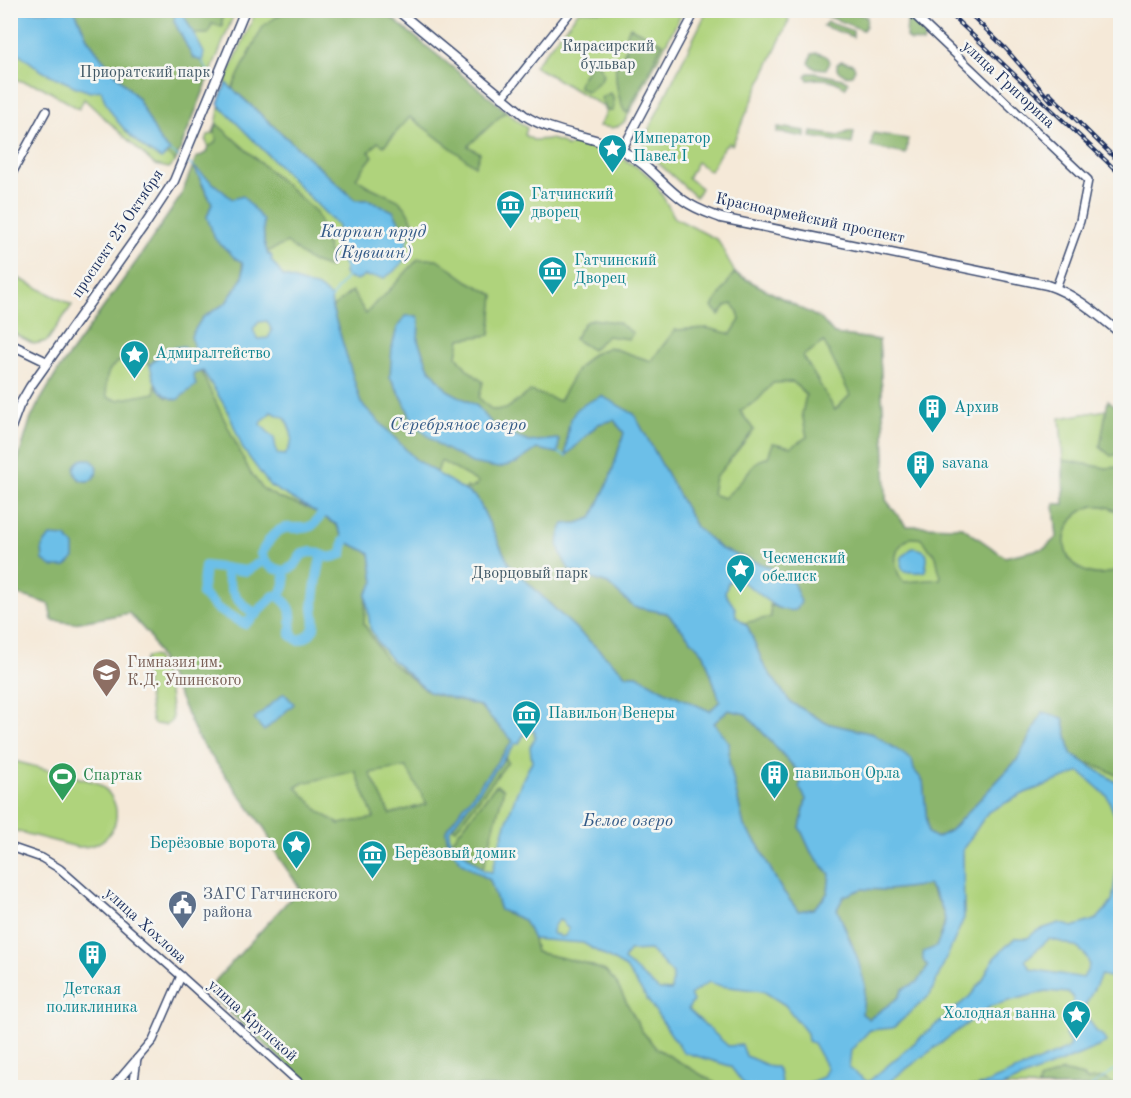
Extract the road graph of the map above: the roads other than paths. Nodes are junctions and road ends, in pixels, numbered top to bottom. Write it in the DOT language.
graph roads {
  1 [pos="246,10"];
  2 [pos="397,10"];
  3 [pos="572,10"];
  4 [pos="696,10"];
  5 [pos="909,10"];
  6 [pos="502,98"];
  7 [pos="45,111"];
  8 [pos="621,150"];
  9 [pos="10,177"];
  10 [pos="1056,288"];
  11 [pos="1120,333"];
  12 [pos="10,344"];
  13 [pos="47,362"];
  14 [pos="10,430"];
  15 [pos="10,847"];
  16 [pos="181,976"];
  17 [pos="137,1059"];
  18 [pos="123,1076"];
  19 [pos="133,1085"];
  20 [pos="112,1088"];
  21 [pos="304,1088"];
  1 -- 13 [label="main road, проспект 25 Октября"];
  2 -- 6 [label="main road, Красноармейский проспект"];
  3 -- 6 [label="street"];
  4 -- 8 [label="street"];
  5 -- 10 [label="street, улица Григорина"];
  6 -- 8 [label="main road, Красноармейский проспект"];
  7 -- 9 [label="street"];
  8 -- 10 [label="main road, Красноармейский проспект"];
  10 -- 11 [label="main road, Красноармейский проспект"];
  12 -- 13 [label="main road"];
  13 -- 14 [label="main road, проспект 25 Октября"];
  15 -- 16 [label="street, улица Хохлова"];
  16 -- 17 [label="street, улица Хохлова"];
  16 -- 21 [label="street, улица Крупской"];
  17 -- 18 [label="street, улица Хохлова"];
  17 -- 19 [label="street"];
  18 -- 19 [label="street"];
  18 -- 20 [label="street, улица Хохлова"];
}
